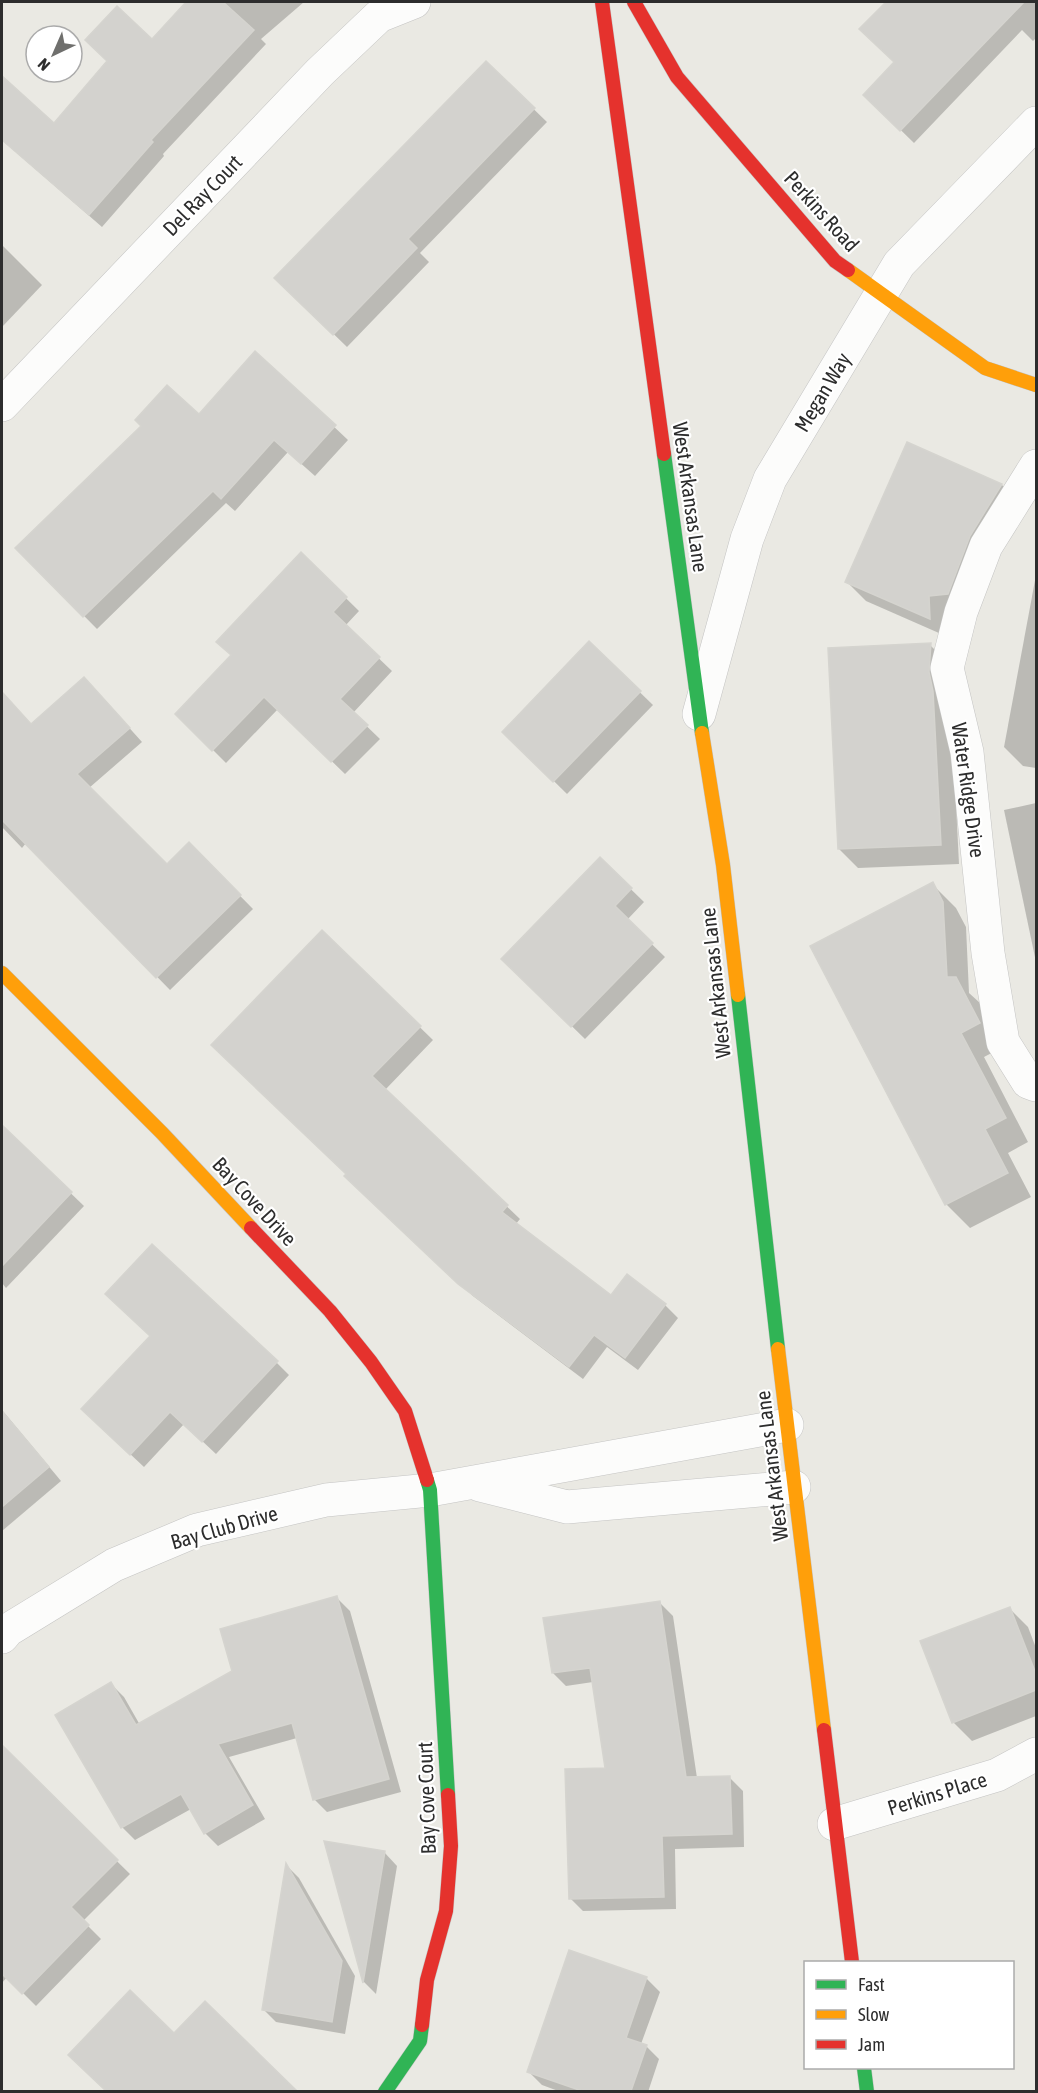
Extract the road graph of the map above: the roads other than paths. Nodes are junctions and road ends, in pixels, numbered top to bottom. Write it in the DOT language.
graph roads {
  1 [pos="414,2"];
  2 [pos="602,2"];
  3 [pos="634,2"];
  4 [pos="1036,123"];
  5 [pos="881,294"];
  6 [pos="1036,385"];
  7 [pos="2,405"];
  8 [pos="1036,466"];
  9 [pos="699,714"];
  10 [pos="2,973"];
  11 [pos="1036,1085"];
  12 [pos="787,1425"];
  13 [pos="469,1482"];
  14 [pos="794,1487"];
  15 [pos="430,1490"];
  16 [pos="2,1636"];
  17 [pos="1036,1754"];
  18 [pos="834,1824"];
  19 [pos="852,1961"];
  20 [pos="864,2069"];
  21 [pos="385,2091"];
  22 [pos="867,2091"];
  1 -- 7 [label="street, Del Ray Court"];
  2 -- 9 [label="street, West Arkansas Lane"];
  3 -- 5 [label="street, Perkins Road"];
  4 -- 5 [label="street, Megan Way"];
  5 -- 6 [label="street, Perkins Road"];
  5 -- 9 [label="street, Megan Way"];
  8 -- 11 [label="street, Water Ridge Drive"];
  9 -- 12 [label="street, West Arkansas Lane"];
  10 -- 15 [label="street, Bay Cove Drive"];
  12 -- 13 [label="street, Bay Club Drive"];
  12 -- 14 [label="street, West Arkansas Lane"];
  13 -- 14 [label="street, Bay Club Drive"];
  13 -- 15 [label="street, Bay Club Drive"];
  14 -- 18 [label="street, West Arkansas Lane"];
  15 -- 16 [label="street, Bay Club Drive"];
  15 -- 21 [label="street, Bay Cove Court"];
  17 -- 18 [label="street, Perkins Place"];
  18 -- 19 [label="street, West Arkansas Lane"];
  20 -- 22 [label="street"];
}
